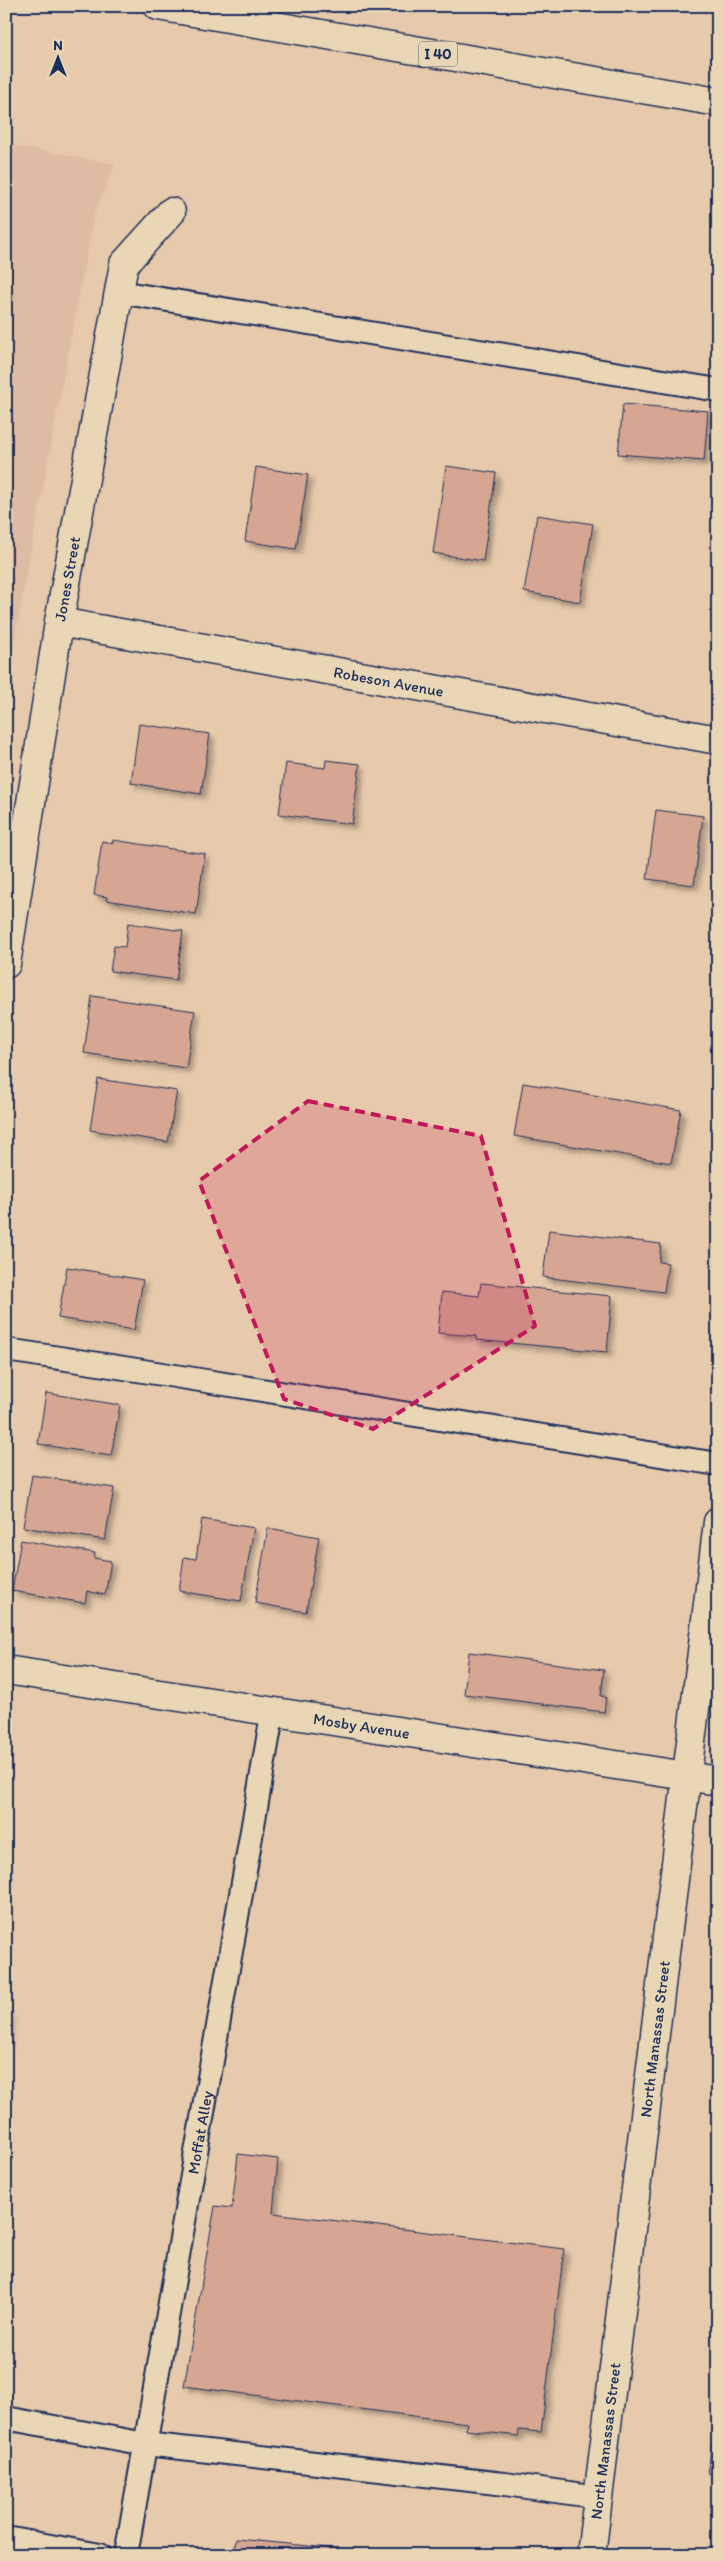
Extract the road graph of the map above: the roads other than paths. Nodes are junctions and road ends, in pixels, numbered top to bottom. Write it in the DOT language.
graph roads {
  1 [pos="158,6"];
  2 [pos="718,102"];
  3 [pos="171,212"];
  4 [pos="119,292"];
  5 [pos="718,390"];
  6 [pos="59,622"];
  7 [pos="718,740"];
  8 [pos="6,964"];
  9 [pos="6,1350"];
  10 [pos="718,1464"];
  11 [pos="718,1522"];
  12 [pos="6,1670"];
  13 [pos="273,1710"];
  14 [pos="688,1777"];
  15 [pos="718,1781"];
  16 [pos="6,2418"];
  17 [pos="145,2444"];
  18 [pos="598,2497"];
  19 [pos="6,2538"];
  20 [pos="100,2555"];
  21 [pos="126,2555"];
  22 [pos="591,2555"];
  1 -- 2 [label="main road, I 40"];
  3 -- 4 [label="main road, Jones Street"];
  4 -- 5 [label="lane"];
  4 -- 6 [label="main road, Jones Street"];
  6 -- 7 [label="main road, Robeson Avenue"];
  6 -- 8 [label="main road, Jones Street"];
  9 -- 10 [label="lane"];
  11 -- 14 [label="main road, North Manassas Street"];
  12 -- 13 [label="main road, Mosby Avenue"];
  13 -- 14 [label="main road, Mosby Avenue"];
  13 -- 17 [label="lane, Moffat Alley"];
  14 -- 15 [label="main road, Mosby Avenue"];
  14 -- 18 [label="main road, North Manassas Street"];
  16 -- 17 [label="lane"];
  17 -- 18 [label="lane"];
  17 -- 21 [label="lane, Moffat Alley"];
  18 -- 22 [label="main road, North Manassas Street"];
  19 -- 20 [label="lane"];
}
